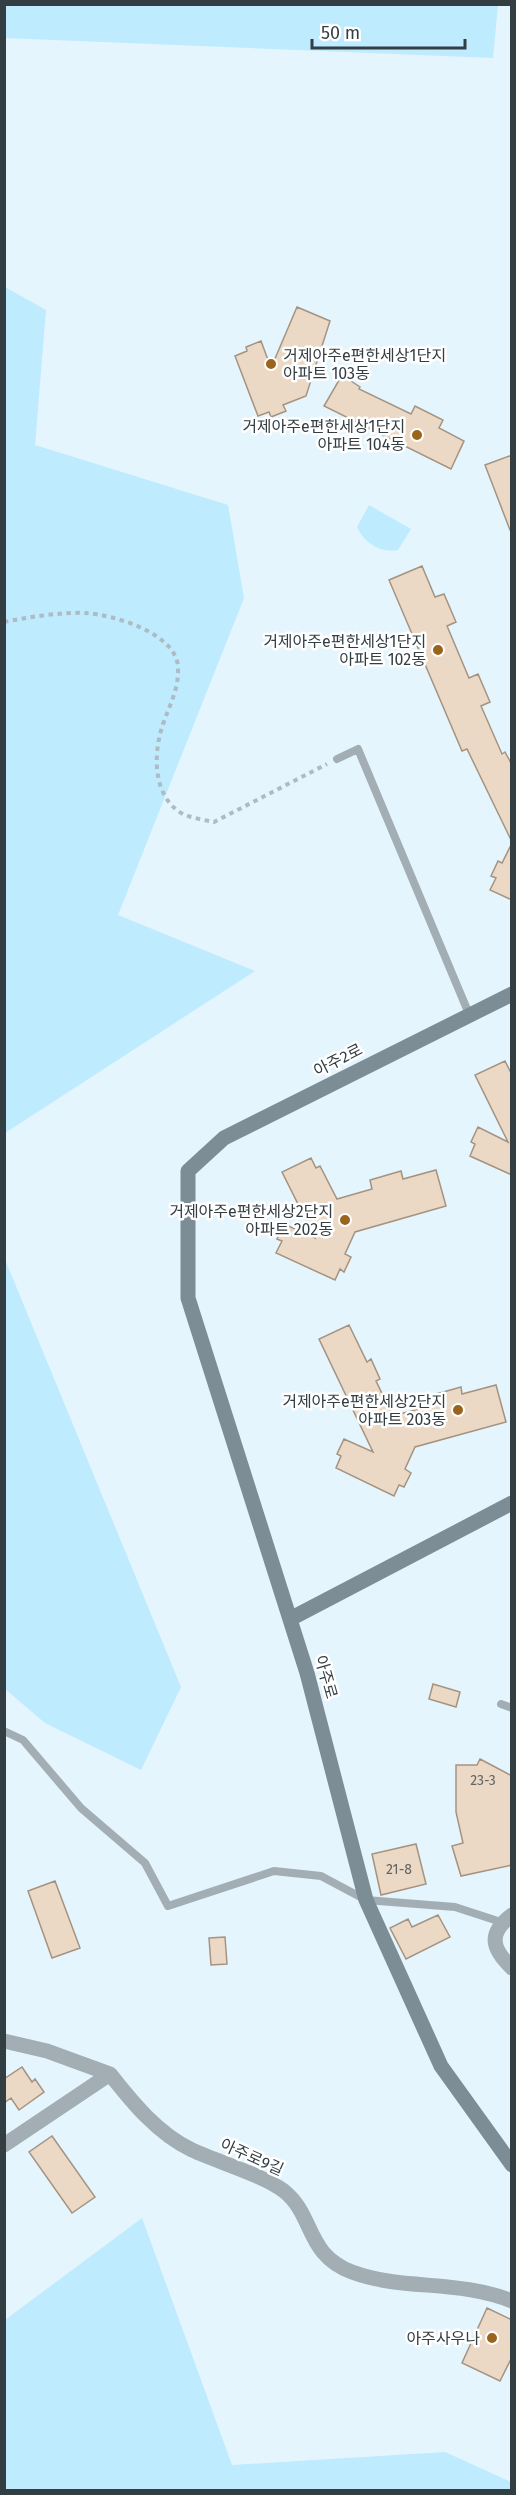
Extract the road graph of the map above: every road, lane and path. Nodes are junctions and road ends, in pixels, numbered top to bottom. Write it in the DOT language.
graph roads {
  1 [pos="4,622"];
  2 [pos="337,759"];
  3 [pos="512,994"];
  4 [pos="469,1014"];
  5 [pos="188,1171"];
  6 [pos="512,1503"];
  7 [pos="290,1619"];
  8 [pos="501,1704"];
  9 [pos="512,1708"];
  10 [pos="4,1731"];
  11 [pos="366,1900"];
  12 [pos="506,1919"];
  13 [pos="512,1968"];
  14 [pos="4,2041"];
  15 [pos="110,2074"];
  16 [pos="4,2145"];
  17 [pos="512,2165"];
  18 [pos="512,2301"];
  1 -- 2 [label="path"];
  2 -- 4 [label="lane"];
  3 -- 4 [label="street, 아주2로"];
  4 -- 5 [label="street, 아주2로"];
  5 -- 7 [label="street, 아주로"];
  6 -- 7 [label="street"];
  7 -- 11 [label="street, 아주로"];
  8 -- 9 [label="lane"];
  10 -- 11 [label="lane"];
  11 -- 12 [label="lane"];
  11 -- 17 [label="street, 아주로"];
  12 -- 13 [label="street"];
  14 -- 15 [label="street"];
  15 -- 16 [label="street"];
  15 -- 18 [label="street, 아주로9길"];
}
